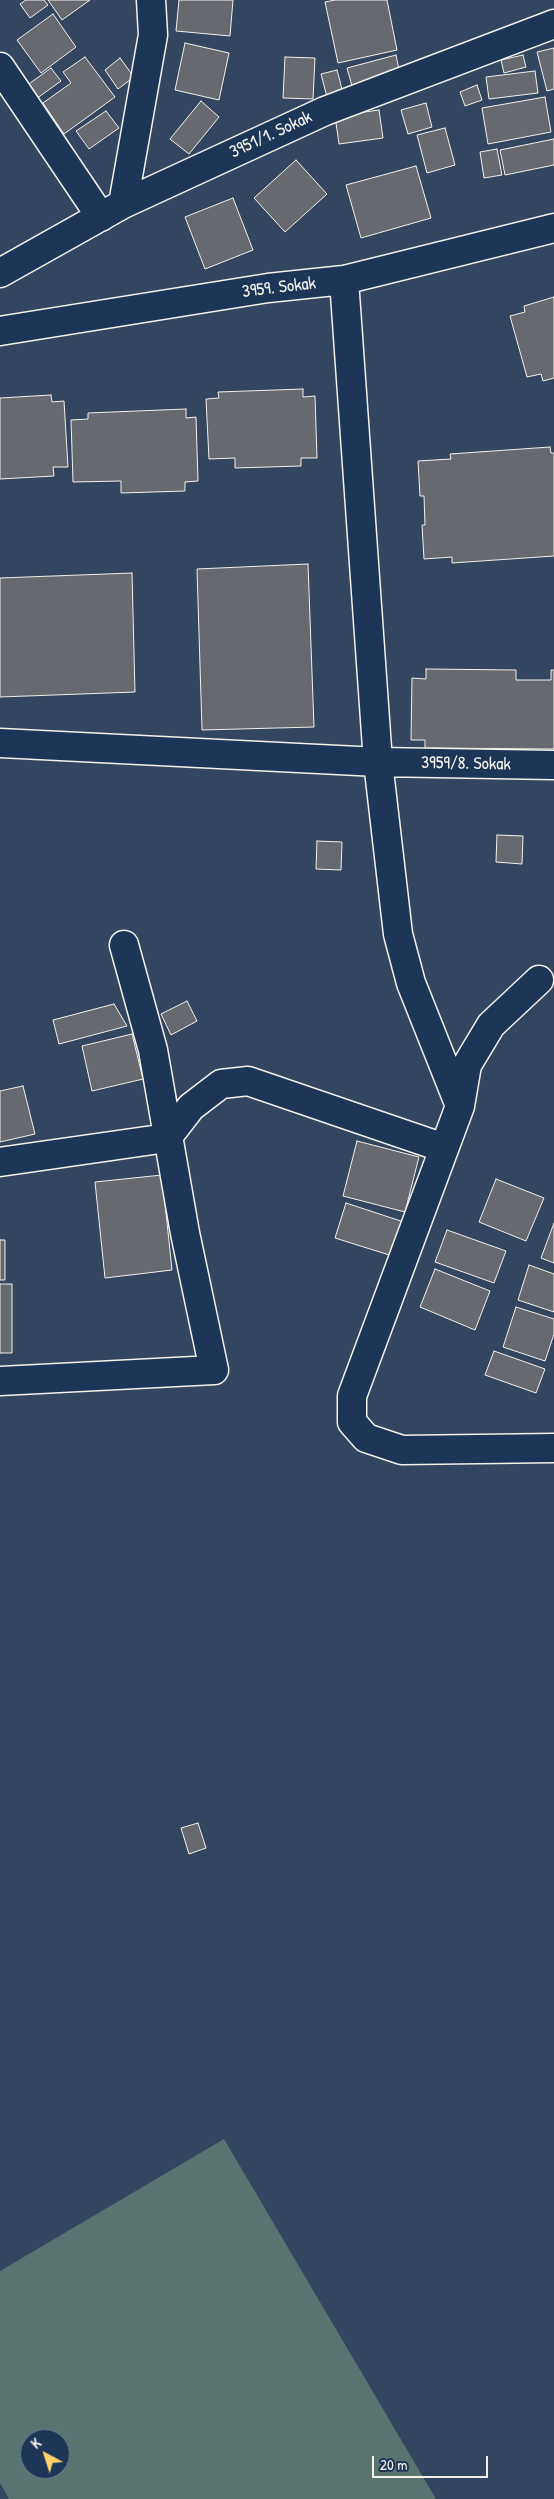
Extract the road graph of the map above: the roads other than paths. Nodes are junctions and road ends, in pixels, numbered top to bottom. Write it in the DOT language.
graph roads {
  1 [pos="151,0"];
  2 [pos="554,24"];
  3 [pos="0,67"];
  4 [pos="112,210"];
  5 [pos="554,228"];
  6 [pos="0,273"];
  7 [pos="344,280"];
  8 [pos="0,331"];
  9 [pos="0,743"];
  10 [pos="378,762"];
  11 [pos="554,765"];
  12 [pos="124,945"];
  13 [pos="539,980"];
  14 [pos="460,1106"];
  15 [pos="167,1138"];
  16 [pos="444,1148"];
  17 [pos="0,1162"];
  18 [pos="0,1381"];
  19 [pos="554,1448"];
  1 -- 4 [label="street"];
  2 -- 4 [label="street, 3951/1. Sokak"];
  3 -- 4 [label="street"];
  4 -- 6 [label="street, 3951/1. Sokak"];
  5 -- 7 [label="street, 3959. Sokak"];
  7 -- 8 [label="street, 3959. Sokak"];
  7 -- 10 [label="street"];
  9 -- 10 [label="street, 3959/8. Sokak"];
  10 -- 11 [label="street, 3959/8. Sokak"];
  10 -- 14 [label="street"];
  12 -- 15 [label="street"];
  13 -- 14 [label="street"];
  14 -- 16 [label="street"];
  15 -- 16 [label="street"];
  15 -- 17 [label="street"];
  15 -- 18 [label="street"];
  16 -- 19 [label="street"];
}
